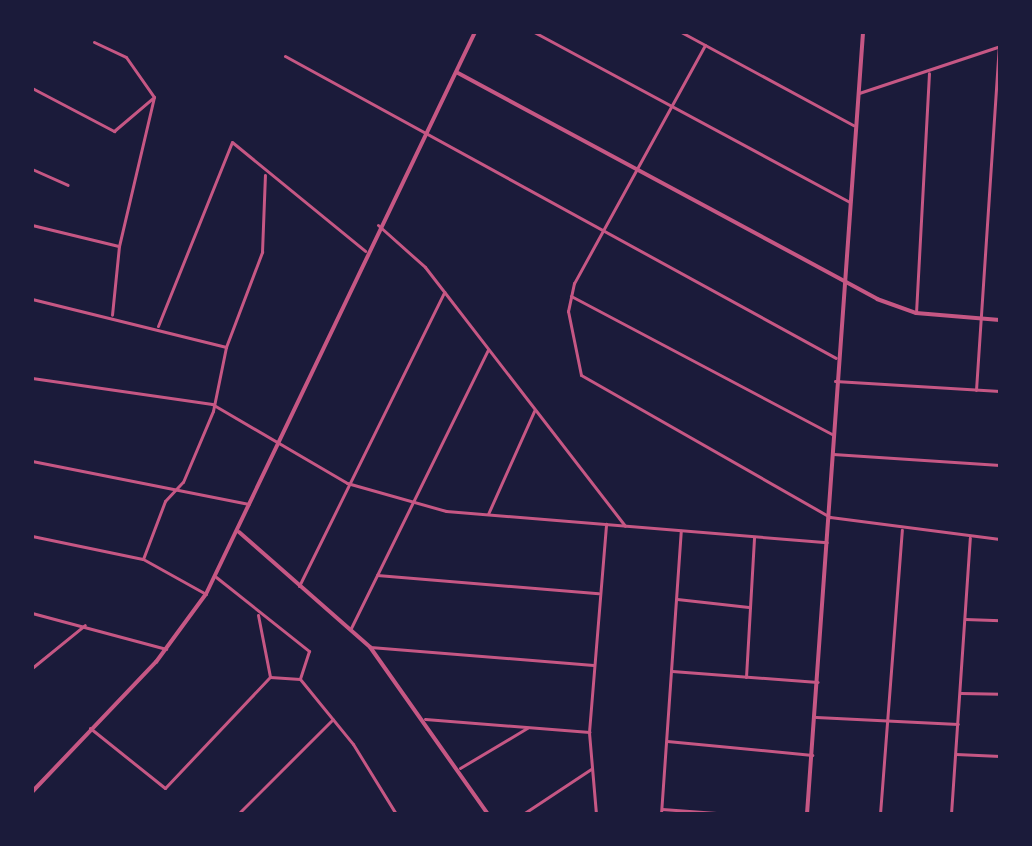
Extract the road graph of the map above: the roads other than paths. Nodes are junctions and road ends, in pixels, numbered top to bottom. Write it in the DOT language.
graph roads {
  1 [pos="475,32"];
  2 [pos="534,32"];
  3 [pos="681,32"];
  4 [pos="863,32"];
  5 [pos="94,42"];
  6 [pos="705,45"];
  7 [pos="999,47"];
  8 [pos="285,56"];
  9 [pos="458,73"];
  10 [pos="929,73"];
  11 [pos="32,88"];
  12 [pos="858,94"];
  13 [pos="154,97"];
  14 [pos="672,108"];
  15 [pos="853,125"];
  16 [pos="423,135"];
  17 [pos="32,169"];
  18 [pos="637,169"];
  19 [pos="265,175"];
  20 [pos="68,185"];
  21 [pos="850,202"];
  22 [pos="32,225"];
  23 [pos="378,225"];
  24 [pos="601,234"];
  25 [pos="119,246"];
  26 [pos="365,251"];
  27 [pos="843,283"];
  28 [pos="444,292"];
  29 [pos="570,295"];
  30 [pos="32,299"];
  31 [pos="916,313"];
  32 [pos="112,315"];
  33 [pos="983,319"];
  34 [pos="1000,320"];
  35 [pos="158,326"];
  36 [pos="226,347"];
  37 [pos="488,350"];
  38 [pos="836,358"];
  39 [pos="32,378"];
  40 [pos="835,381"];
  41 [pos="976,390"];
  42 [pos="1000,391"];
  43 [pos="212,404"];
  44 [pos="534,411"];
  45 [pos="832,434"];
  46 [pos="278,442"];
  47 [pos="833,454"];
  48 [pos="32,461"];
  49 [pos="1000,465"];
  50 [pos="347,483"];
  51 [pos="178,485"];
  52 [pos="414,501"];
  53 [pos="249,504"];
  54 [pos="488,514"];
  55 [pos="830,517"];
  56 [pos="606,524"];
  57 [pos="625,526"];
  58 [pos="902,530"];
  59 [pos="681,531"];
  60 [pos="239,532"];
  61 [pos="32,536"];
  62 [pos="754,537"];
  63 [pos="970,538"];
  64 [pos="1000,539"];
  65 [pos="828,542"];
  66 [pos="143,559"];
  67 [pos="377,575"];
  68 [pos="216,577"];
  69 [pos="299,586"];
  70 [pos="598,593"];
  71 [pos="206,594"];
  72 [pos="677,599"];
  73 [pos="751,607"];
  74 [pos="32,613"];
  75 [pos="258,615"];
  76 [pos="965,619"];
  77 [pos="1000,620"];
  78 [pos="85,625"];
  79 [pos="351,628"];
  80 [pos="370,647"];
  81 [pos="166,649"];
  82 [pos="593,665"];
  83 [pos="32,668"];
  84 [pos="672,671"];
  85 [pos="270,677"];
  86 [pos="746,677"];
  87 [pos="300,679"];
  88 [pos="818,682"];
  89 [pos="961,693"];
  90 [pos="1000,694"];
  91 [pos="816,717"];
  92 [pos="333,719"];
  93 [pos="425,719"];
  94 [pos="887,722"];
  95 [pos="958,724"];
  96 [pos="90,728"];
  97 [pos="527,728"];
  98 [pos="589,732"];
  99 [pos="667,741"];
  100 [pos="956,754"];
  101 [pos="812,755"];
  102 [pos="1000,756"];
  103 [pos="460,768"];
  104 [pos="591,769"];
  105 [pos="33,790"];
  106 [pos="661,812"];
  107 [pos="238,814"];
  108 [pos="396,814"];
  109 [pos="488,814"];
  110 [pos="523,814"];
  111 [pos="596,814"];
  112 [pos="730,814"];
  113 [pos="807,814"];
  114 [pos="880,814"];
  115 [pos="951,814"];
  1 -- 9 [label="street"];
  2 -- 14 [label="street"];
  3 -- 6 [label="street"];
  4 -- 12 [label="street"];
  5 -- 13 [label="street"];
  6 -- 14 [label="street"];
  6 -- 15 [label="street"];
  7 -- 10 [label="street"];
  7 -- 33 [label="street"];
  8 -- 16 [label="street"];
  9 -- 16 [label="street"];
  9 -- 18 [label="street"];
  10 -- 12 [label="street"];
  10 -- 31 [label="street"];
  11 -- 13 [label="street"];
  12 -- 15 [label="street"];
  13 -- 25 [label="street"];
  14 -- 18 [label="street"];
  14 -- 21 [label="street"];
  15 -- 21 [label="street"];
  16 -- 23 [label="street"];
  16 -- 24 [label="street"];
  17 -- 20 [label="street"];
  18 -- 24 [label="street"];
  18 -- 27 [label="street"];
  19 -- 26 [label="street"];
  19 -- 35 [label="street"];
  19 -- 36 [label="street"];
  21 -- 27 [label="street"];
  22 -- 25 [label="street"];
  23 -- 26 [label="street"];
  23 -- 28 [label="street"];
  24 -- 29 [label="street"];
  24 -- 38 [label="street"];
  25 -- 32 [label="street"];
  26 -- 46 [label="street"];
  27 -- 31 [label="street"];
  27 -- 38 [label="street"];
  28 -- 37 [label="street"];
  28 -- 50 [label="street"];
  29 -- 45 [label="street"];
  29 -- 55 [label="street"];
  30 -- 32 [label="street"];
  31 -- 33 [label="street"];
  32 -- 35 [label="street"];
  33 -- 34 [label="street"];
  33 -- 41 [label="street"];
  35 -- 36 [label="street"];
  36 -- 43 [label="street"];
  37 -- 44 [label="street"];
  37 -- 52 [label="street"];
  38 -- 40 [label="street"];
  39 -- 43 [label="street"];
  40 -- 41 [label="street"];
  40 -- 45 [label="street"];
  41 -- 42 [label="street"];
  43 -- 46 [label="street"];
  43 -- 51 [label="street"];
  44 -- 54 [label="street"];
  44 -- 57 [label="street"];
  45 -- 47 [label="street"];
  46 -- 50 [label="street"];
  46 -- 53 [label="street"];
  47 -- 49 [label="street"];
  47 -- 55 [label="street"];
  48 -- 51 [label="street"];
  50 -- 52 [label="street"];
  50 -- 69 [label="street"];
  51 -- 53 [label="street"];
  51 -- 66 [label="street"];
  52 -- 54 [label="street"];
  52 -- 67 [label="street"];
  53 -- 60 [label="street"];
  54 -- 56 [label="street"];
  55 -- 58 [label="street"];
  55 -- 65 [label="street"];
  56 -- 57 [label="street"];
  56 -- 70 [label="street"];
  57 -- 59 [label="street"];
  58 -- 63 [label="street"];
  58 -- 94 [label="street"];
  59 -- 62 [label="street"];
  59 -- 72 [label="street"];
  60 -- 68 [label="street"];
  60 -- 69 [label="street"];
  61 -- 66 [label="street"];
  62 -- 65 [label="street"];
  62 -- 73 [label="street"];
  63 -- 64 [label="street"];
  63 -- 76 [label="street"];
  65 -- 88 [label="street"];
  66 -- 71 [label="street"];
  67 -- 70 [label="street"];
  67 -- 79 [label="street"];
  68 -- 71 [label="street"];
  68 -- 75 [label="street"];
  69 -- 79 [label="street"];
  70 -- 82 [label="street"];
  71 -- 81 [label="street"];
  72 -- 73 [label="street"];
  72 -- 84 [label="street"];
  73 -- 86 [label="street"];
  74 -- 78 [label="street"];
  75 -- 85 [label="street"];
  75 -- 87 [label="street"];
  76 -- 77 [label="street"];
  76 -- 89 [label="street"];
  78 -- 81 [label="street"];
  78 -- 83 [label="street"];
  79 -- 80 [label="street"];
  80 -- 82 [label="street"];
  80 -- 93 [label="street"];
  81 -- 96 [label="street"];
  82 -- 98 [label="street"];
  84 -- 86 [label="street"];
  84 -- 99 [label="street"];
  85 -- 87 [label="street"];
  85 -- 96 [label="street"];
  86 -- 88 [label="street"];
  87 -- 92 [label="street"];
  88 -- 91 [label="street"];
  89 -- 90 [label="street"];
  89 -- 95 [label="street"];
  91 -- 94 [label="street"];
  91 -- 101 [label="street"];
  92 -- 107 [label="street"];
  92 -- 108 [label="street"];
  93 -- 97 [label="street"];
  93 -- 103 [label="street"];
  94 -- 95 [label="street"];
  94 -- 114 [label="street"];
  95 -- 100 [label="street"];
  96 -- 105 [label="street"];
  97 -- 98 [label="street"];
  97 -- 103 [label="street"];
  98 -- 104 [label="street"];
  99 -- 101 [label="street"];
  99 -- 106 [label="street"];
  100 -- 102 [label="street"];
  100 -- 115 [label="street"];
  101 -- 113 [label="street"];
  103 -- 109 [label="street"];
  104 -- 110 [label="street"];
  104 -- 111 [label="street"];
  106 -- 112 [label="street"];
}
